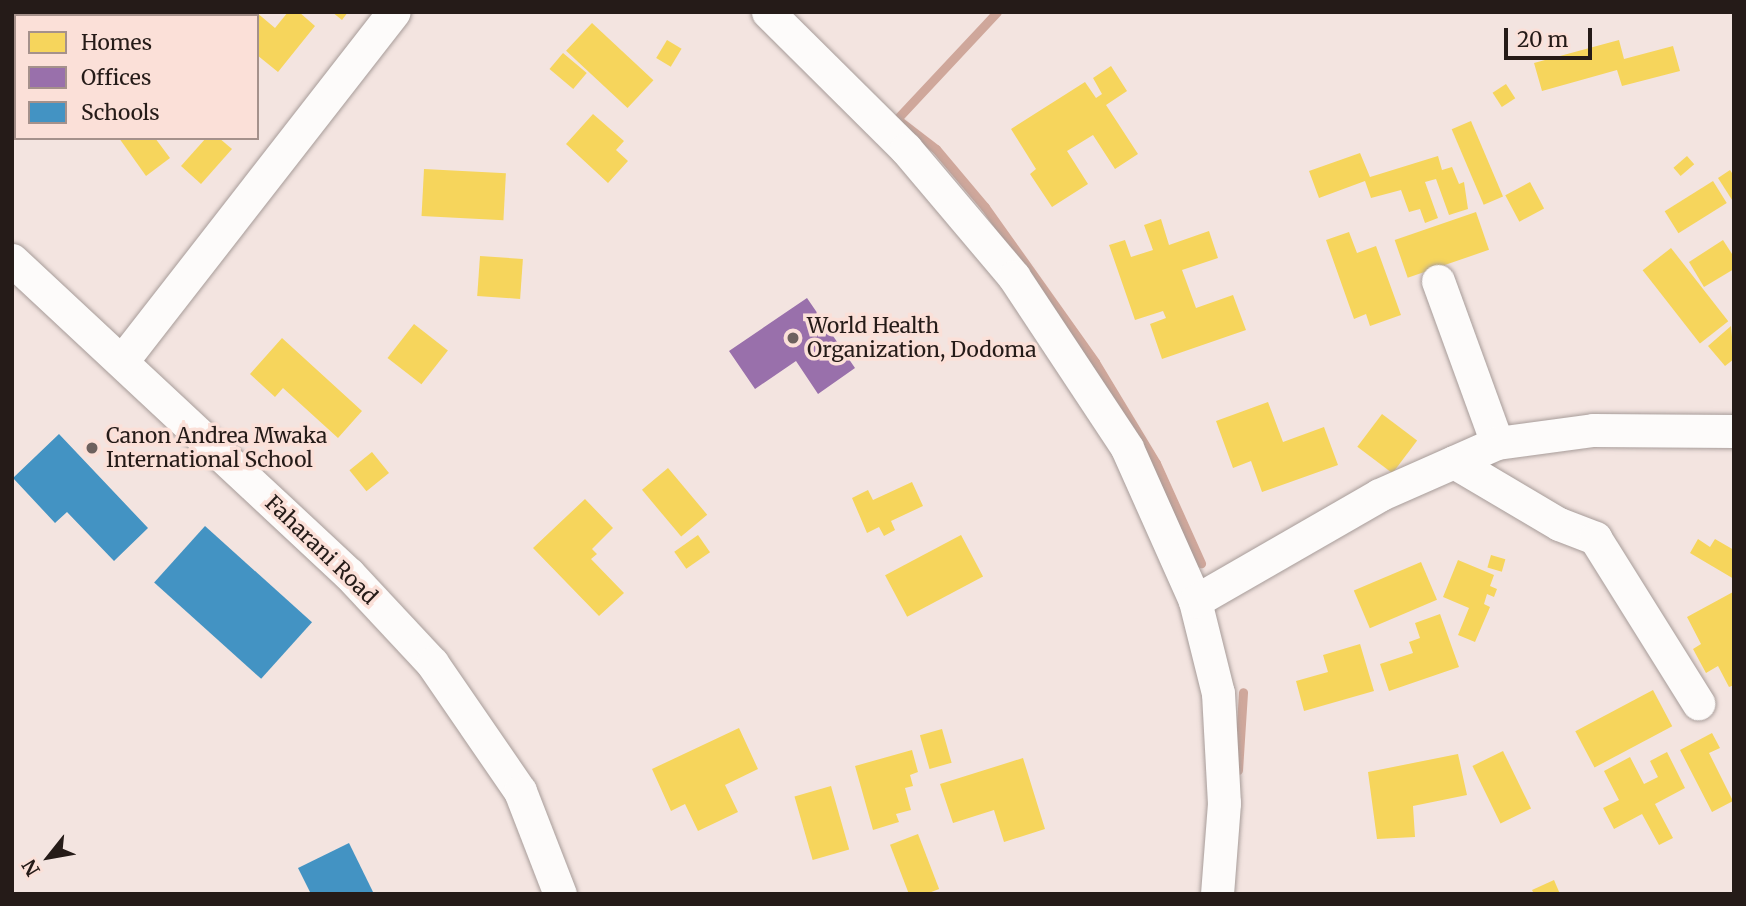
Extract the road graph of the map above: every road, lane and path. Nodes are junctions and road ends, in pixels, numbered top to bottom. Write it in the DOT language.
graph roads {
  1 [pos="394,12"];
  2 [pos="768,12"];
  3 [pos="12,260"];
  4 [pos="1438,281"];
  5 [pos="122,361"];
  6 [pos="1734,432"];
  7 [pos="1497,443"];
  8 [pos="1454,462"];
  9 [pos="1195,601"];
  10 [pos="1699,703"];
  11 [pos="560,894"];
  12 [pos="1217,894"];
  1 -- 5 [label="street"];
  2 -- 9 [label="street"];
  3 -- 5 [label="street, Faharani Road"];
  4 -- 7 [label="street"];
  5 -- 11 [label="street, Faharani Road"];
  6 -- 7 [label="street"];
  7 -- 8 [label="street"];
  8 -- 9 [label="street"];
  8 -- 10 [label="street"];
  9 -- 12 [label="street"];
}
